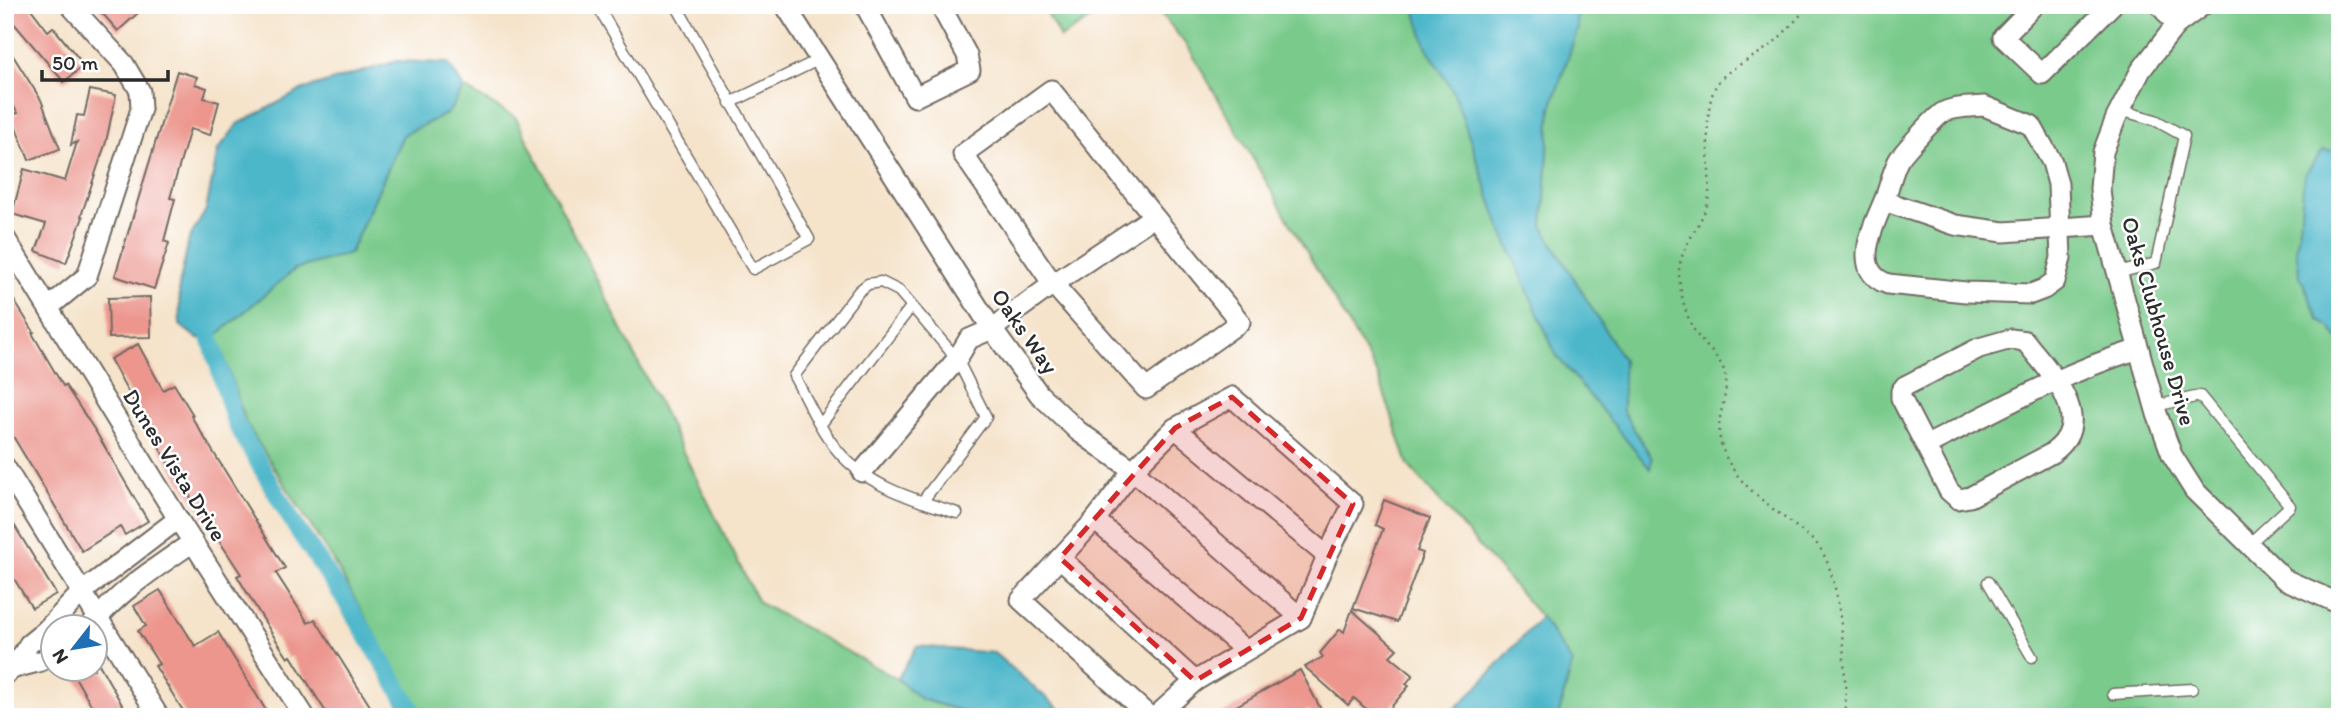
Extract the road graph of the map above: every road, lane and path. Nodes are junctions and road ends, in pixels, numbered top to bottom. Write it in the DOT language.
graph roads {
  1 [pos="70,5"];
  2 [pos="597,5"];
  3 [pos="676,5"];
  4 [pos="785,5"];
  5 [pos="865,5"];
  6 [pos="940,5"];
  7 [pos="1810,5"];
  8 [pos="2034,5"];
  9 [pos="2112,5"];
  10 [pos="2160,5"];
  11 [pos="2203,5"];
  12 [pos="2176,25"];
  13 [pos="820,59"];
  14 [pos="730,103"];
  15 [pos="2120,110"];
  16 [pos="1884,201"];
  17 [pos="1153,217"];
  18 [pos="2104,225"];
  19 [pos="2060,229"];
  20 [pos="5,238"];
  21 [pos="2118,274"];
  22 [pos="1053,284"];
  23 [pos="49,307"];
  24 [pos="911,307"];
  25 [pos="992,329"];
  26 [pos="2139,349"];
  27 [pos="957,359"];
  28 [pos="2055,380"];
  29 [pos="2155,407"];
  30 [pos="821,424"];
  31 [pos="1175,428"];
  32 [pos="1927,445"];
  33 [pos="5,467"];
  34 [pos="1133,470"];
  35 [pos="862,472"];
  36 [pos="922,502"];
  37 [pos="957,513"];
  38 [pos="178,519"];
  39 [pos="1095,520"];
  40 [pos="193,542"];
  41 [pos="2249,544"];
  42 [pos="1327,556"];
  43 [pos="1060,558"];
  44 [pos="1989,582"];
  45 [pos="82,592"];
  46 [pos="2340,604"];
  47 [pos="91,614"];
  48 [pos="102,614"];
  49 [pos="1301,618"];
  50 [pos="108,642"];
  51 [pos="1245,650"];
  52 [pos="2032,657"];
  53 [pos="38,662"];
  54 [pos="10,671"];
  55 [pos="1195,681"];
  56 [pos="2192,689"];
  57 [pos="2113,695"];
  58 [pos="159,717"];
  59 [pos="305,717"];
  60 [pos="1152,717"];
  61 [pos="1846,717"];
  1 -- 23 [label="street"];
  2 -- 14 [label="lane"];
  3 -- 14 [label="lane"];
  4 -- 13 [label="street, Oaks Way"];
  5 -- 6 [label="street"];
  7 -- 61 [label="path"];
  8 -- 9 [label="street"];
  10 -- 12 [label="street"];
  11 -- 12 [label="street, Oaks Clubhouse Drive"];
  12 -- 15 [label="street, Oaks Clubhouse Drive"];
  13 -- 14 [label="lane"];
  13 -- 25 [label="street, Oaks Way"];
  15 -- 18 [label="street, Oaks Clubhouse Drive"];
  15 -- 21 [label="lane"];
  16 -- 19 [label="street"];
  16 -- 19 [label="street"];
  16 -- 19 [label="street"];
  17 -- 22 [label="street"];
  17 -- 22 [label="street"];
  17 -- 22 [label="street"];
  18 -- 19 [label="street"];
  18 -- 21 [label="street, Oaks Clubhouse Drive"];
  20 -- 23 [label="street, Dunes Vista Drive"];
  21 -- 26 [label="street, Oaks Clubhouse Drive"];
  22 -- 25 [label="street"];
  23 -- 38 [label="street, Dunes Vista Drive"];
  24 -- 27 [label="lane"];
  24 -- 30 [label="lane"];
  24 -- 30 [label="lane"];
  25 -- 27 [label="street"];
  25 -- 34 [label="street, Oaks Way"];
  26 -- 28 [label="street"];
  26 -- 29 [label="street, Oaks Clubhouse Drive"];
  27 -- 35 [label="street"];
  27 -- 36 [label="lane"];
  28 -- 32 [label="street"];
  28 -- 32 [label="street"];
  28 -- 32 [label="street"];
  29 -- 41 [label="street, Oaks Clubhouse Drive"];
  29 -- 41 [label="lane"];
  30 -- 35 [label="lane"];
  31 -- 34 [label="street"];
  31 -- 42 [label="street"];
  31 -- 42 [label="street"];
  33 -- 45 [label="street"];
  34 -- 39 [label="street"];
  34 -- 49 [label="street, Oaks Way"];
  35 -- 36 [label="lane"];
  36 -- 37 [label="lane"];
  38 -- 40 [label="street, Dunes Vista Drive"];
  38 -- 45 [label="street"];
  39 -- 43 [label="street"];
  39 -- 51 [label="street"];
  40 -- 48 [label="street"];
  40 -- 59 [label="street, Dunes Vista Drive"];
  41 -- 46 [label="street, Oaks Clubhouse Drive"];
  42 -- 49 [label="street"];
  43 -- 55 [label="street"];
  43 -- 60 [label="street"];
  44 -- 52 [label="lane"];
  45 -- 47 [label="street"];
  45 -- 54 [label="street"];
  49 -- 51 [label="street"];
  50 -- 58 [label="street"];
  51 -- 55 [label="street"];
  53 -- 54 [label="street"];
  55 -- 60 [label="street"];
  56 -- 57 [label="lane"];
}
